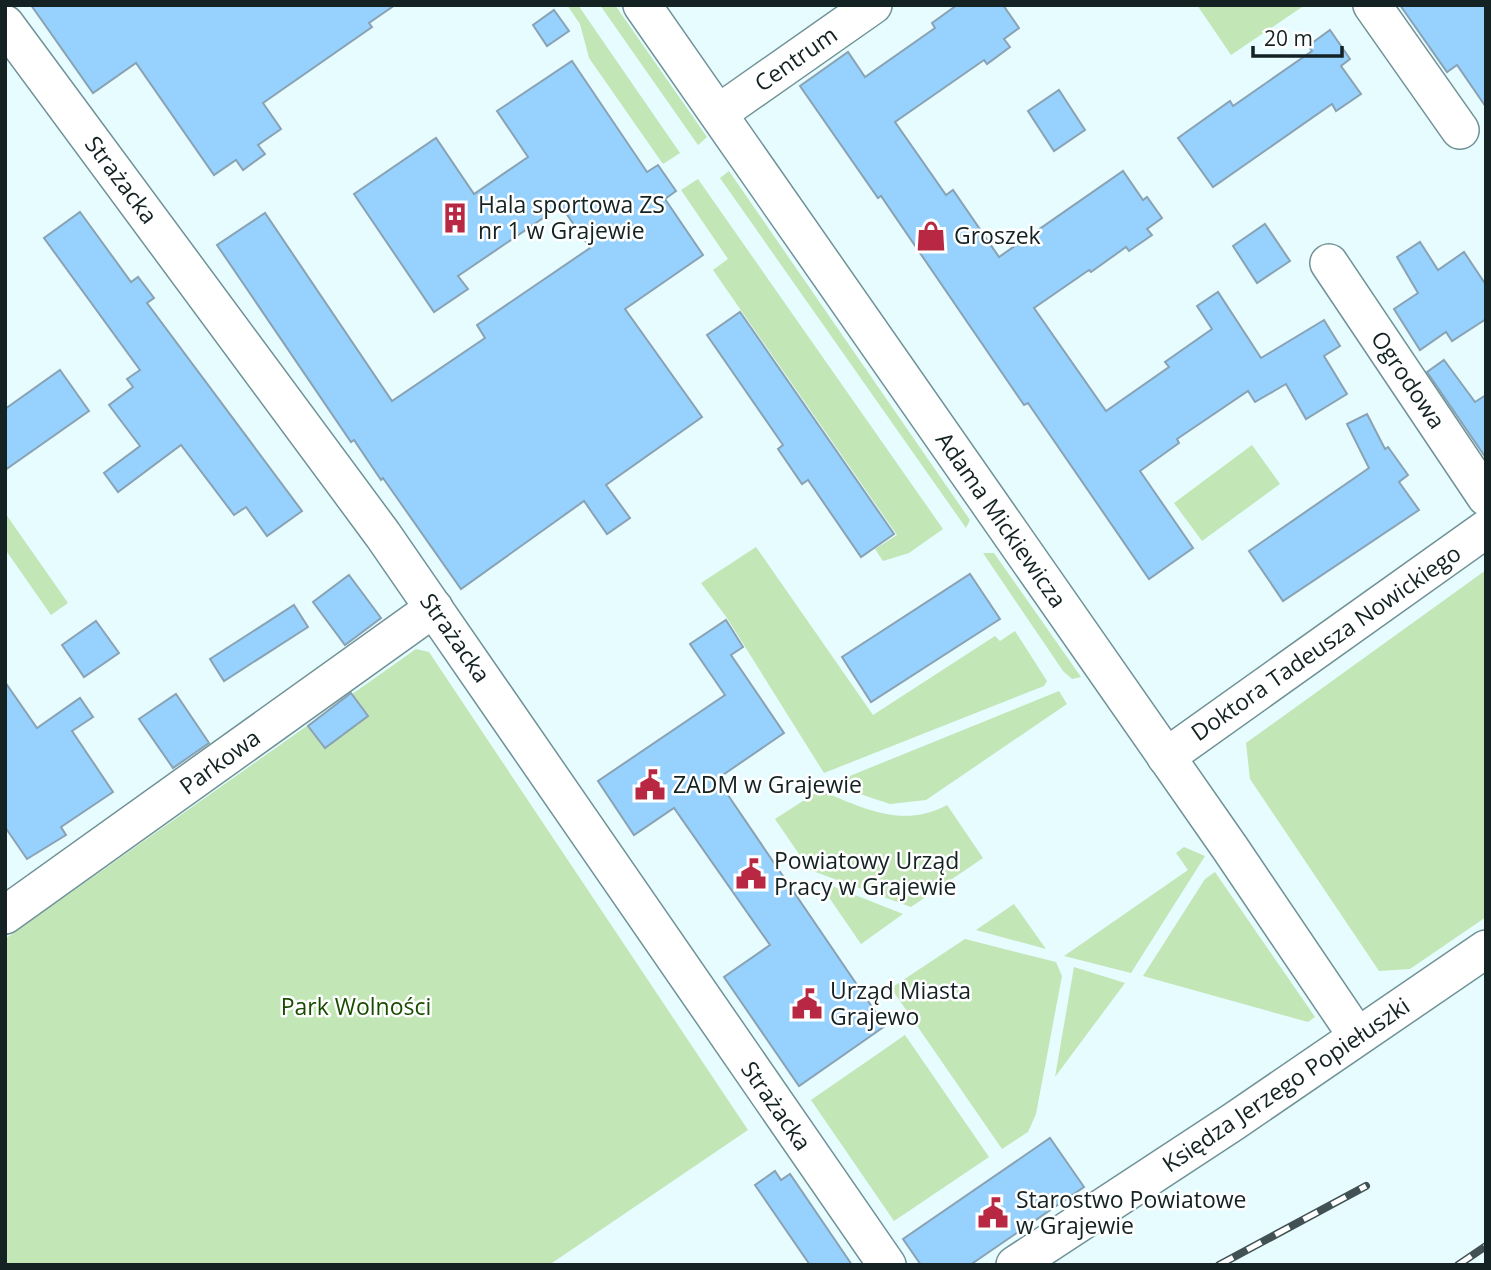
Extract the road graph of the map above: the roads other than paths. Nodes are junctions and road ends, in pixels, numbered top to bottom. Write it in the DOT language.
graph roads {
  1 [pos="642,5"];
  2 [pos="873,5"];
  3 [pos="1372,5"];
  4 [pos="5,24"];
  5 [pos="719,113"];
  6 [pos="1460,130"];
  7 [pos="1329,262"];
  8 [pos="1486,497"];
  9 [pos="1486,529"];
  10 [pos="434,608"];
  11 [pos="1166,757"];
  12 [pos="5,915"];
  13 [pos="1486,949"];
  14 [pos="1357,1037"];
  15 [pos="887,1265"];
  16 [pos="1015,1265"];
  1 -- 5 [label="street, Adama Mickiewicza"];
  2 -- 5 [label="street, Centrum"];
  3 -- 6 [label="street"];
  4 -- 10 [label="street, Strażacka"];
  5 -- 11 [label="street, Adama Mickiewicza"];
  7 -- 8 [label="street, Ogrodowa"];
  9 -- 11 [label="street, Doktora Tadeusza Nowickiego"];
  10 -- 12 [label="street, Parkowa"];
  10 -- 15 [label="street, Strażacka"];
  11 -- 14 [label="street, Adama Mickiewicza"];
  13 -- 14 [label="street, Księdza Jerzego Popiełuszki"];
  14 -- 16 [label="street, Księdza Jerzego Popiełuszki"];
}
